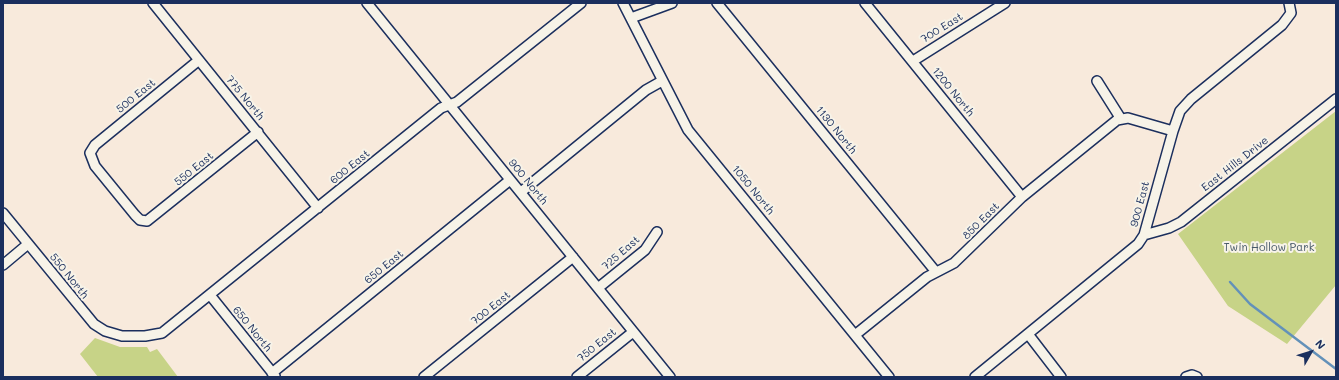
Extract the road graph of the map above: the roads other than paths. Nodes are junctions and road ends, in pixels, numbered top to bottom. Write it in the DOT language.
graph roads {
  1 [pos="153,3"];
  2 [pos="368,3"];
  3 [pos="581,3"];
  4 [pos="623,3"];
  5 [pos="672,3"];
  6 [pos="717,3"];
  7 [pos="865,3"];
  8 [pos="1005,3"];
  9 [pos="1289,3"];
  10 [pos="630,18"];
  11 [pos="199,60"];
  12 [pos="913,61"];
  13 [pos="662,81"];
  14 [pos="1097,81"];
  15 [pos="1336,99"];
  16 [pos="450,105"];
  17 [pos="1121,119"];
  18 [pos="1173,131"];
  19 [pos="258,132"];
  20 [pos="510,180"];
  21 [pos="520,192"];
  22 [pos="1022,197"];
  23 [pos="318,208"];
  24 [pos="3,213"];
  25 [pos="143,222"];
  26 [pos="657,232"];
  27 [pos="1144,235"];
  28 [pos="28,244"];
  29 [pos="573,257"];
  30 [pos="3,264"];
  31 [pos="936,272"];
  32 [pos="598,288"];
  33 [pos="210,295"];
  34 [pos="633,332"];
  35 [pos="1028,334"];
  36 [pos="855,335"];
  37 [pos="128,336"];
  38 [pos="274,375"];
  39 [pos="424,377"];
  40 [pos="577,377"];
  41 [pos="670,377"];
  42 [pos="889,377"];
  43 [pos="975,377"];
  44 [pos="1061,377"];
  45 [pos="1186,377"];
  46 [pos="1197,377"];
  1 -- 11 [label="street, 775 North"];
  2 -- 16 [label="street, 900 North"];
  3 -- 16 [label="street, 600 East"];
  4 -- 10 [label="street, 1050 North"];
  5 -- 10 [label="street"];
  6 -- 31 [label="street, 1130 North"];
  7 -- 12 [label="street, 1200 North"];
  8 -- 12 [label="street, 700 East"];
  9 -- 18 [label="street, 900 East"];
  10 -- 13 [label="street, 1050 North"];
  11 -- 19 [label="street, 775 North"];
  11 -- 25 [label="street, 500 East"];
  12 -- 22 [label="street, 1200 North"];
  13 -- 21 [label="street"];
  13 -- 36 [label="street, 1050 North"];
  14 -- 17 [label="street"];
  15 -- 27 [label="street, East Hills Drive"];
  16 -- 20 [label="street, 900 North"];
  16 -- 23 [label="street, 600 East"];
  17 -- 18 [label="street"];
  17 -- 22 [label="street, 850 East"];
  18 -- 27 [label="street, 900 East"];
  19 -- 23 [label="street, 775 North"];
  19 -- 25 [label="street, 550 East"];
  20 -- 21 [label="street, 900 North"];
  20 -- 38 [label="street, 650 East"];
  21 -- 29 [label="street, 900 North"];
  22 -- 31 [label="street, 850 East"];
  23 -- 33 [label="street, 600 East"];
  24 -- 28 [label="street, 550 North"];
  26 -- 32 [label="street, 725 East"];
  27 -- 35 [label="street, 900 East"];
  28 -- 30 [label="street"];
  28 -- 37 [label="street, 550 North"];
  29 -- 32 [label="street, 900 North"];
  29 -- 39 [label="street, 700 East"];
  31 -- 36 [label="street, 850 East"];
  32 -- 34 [label="street, 900 North"];
  33 -- 37 [label="street, 600 East"];
  33 -- 38 [label="street, 650 North"];
  34 -- 40 [label="street, 750 East"];
  34 -- 41 [label="street, 900 North"];
  35 -- 43 [label="street, 900 East"];
  35 -- 44 [label="street"];
  36 -- 42 [label="street, 1050 North"];
  45 -- 46 [label="street"];
}
